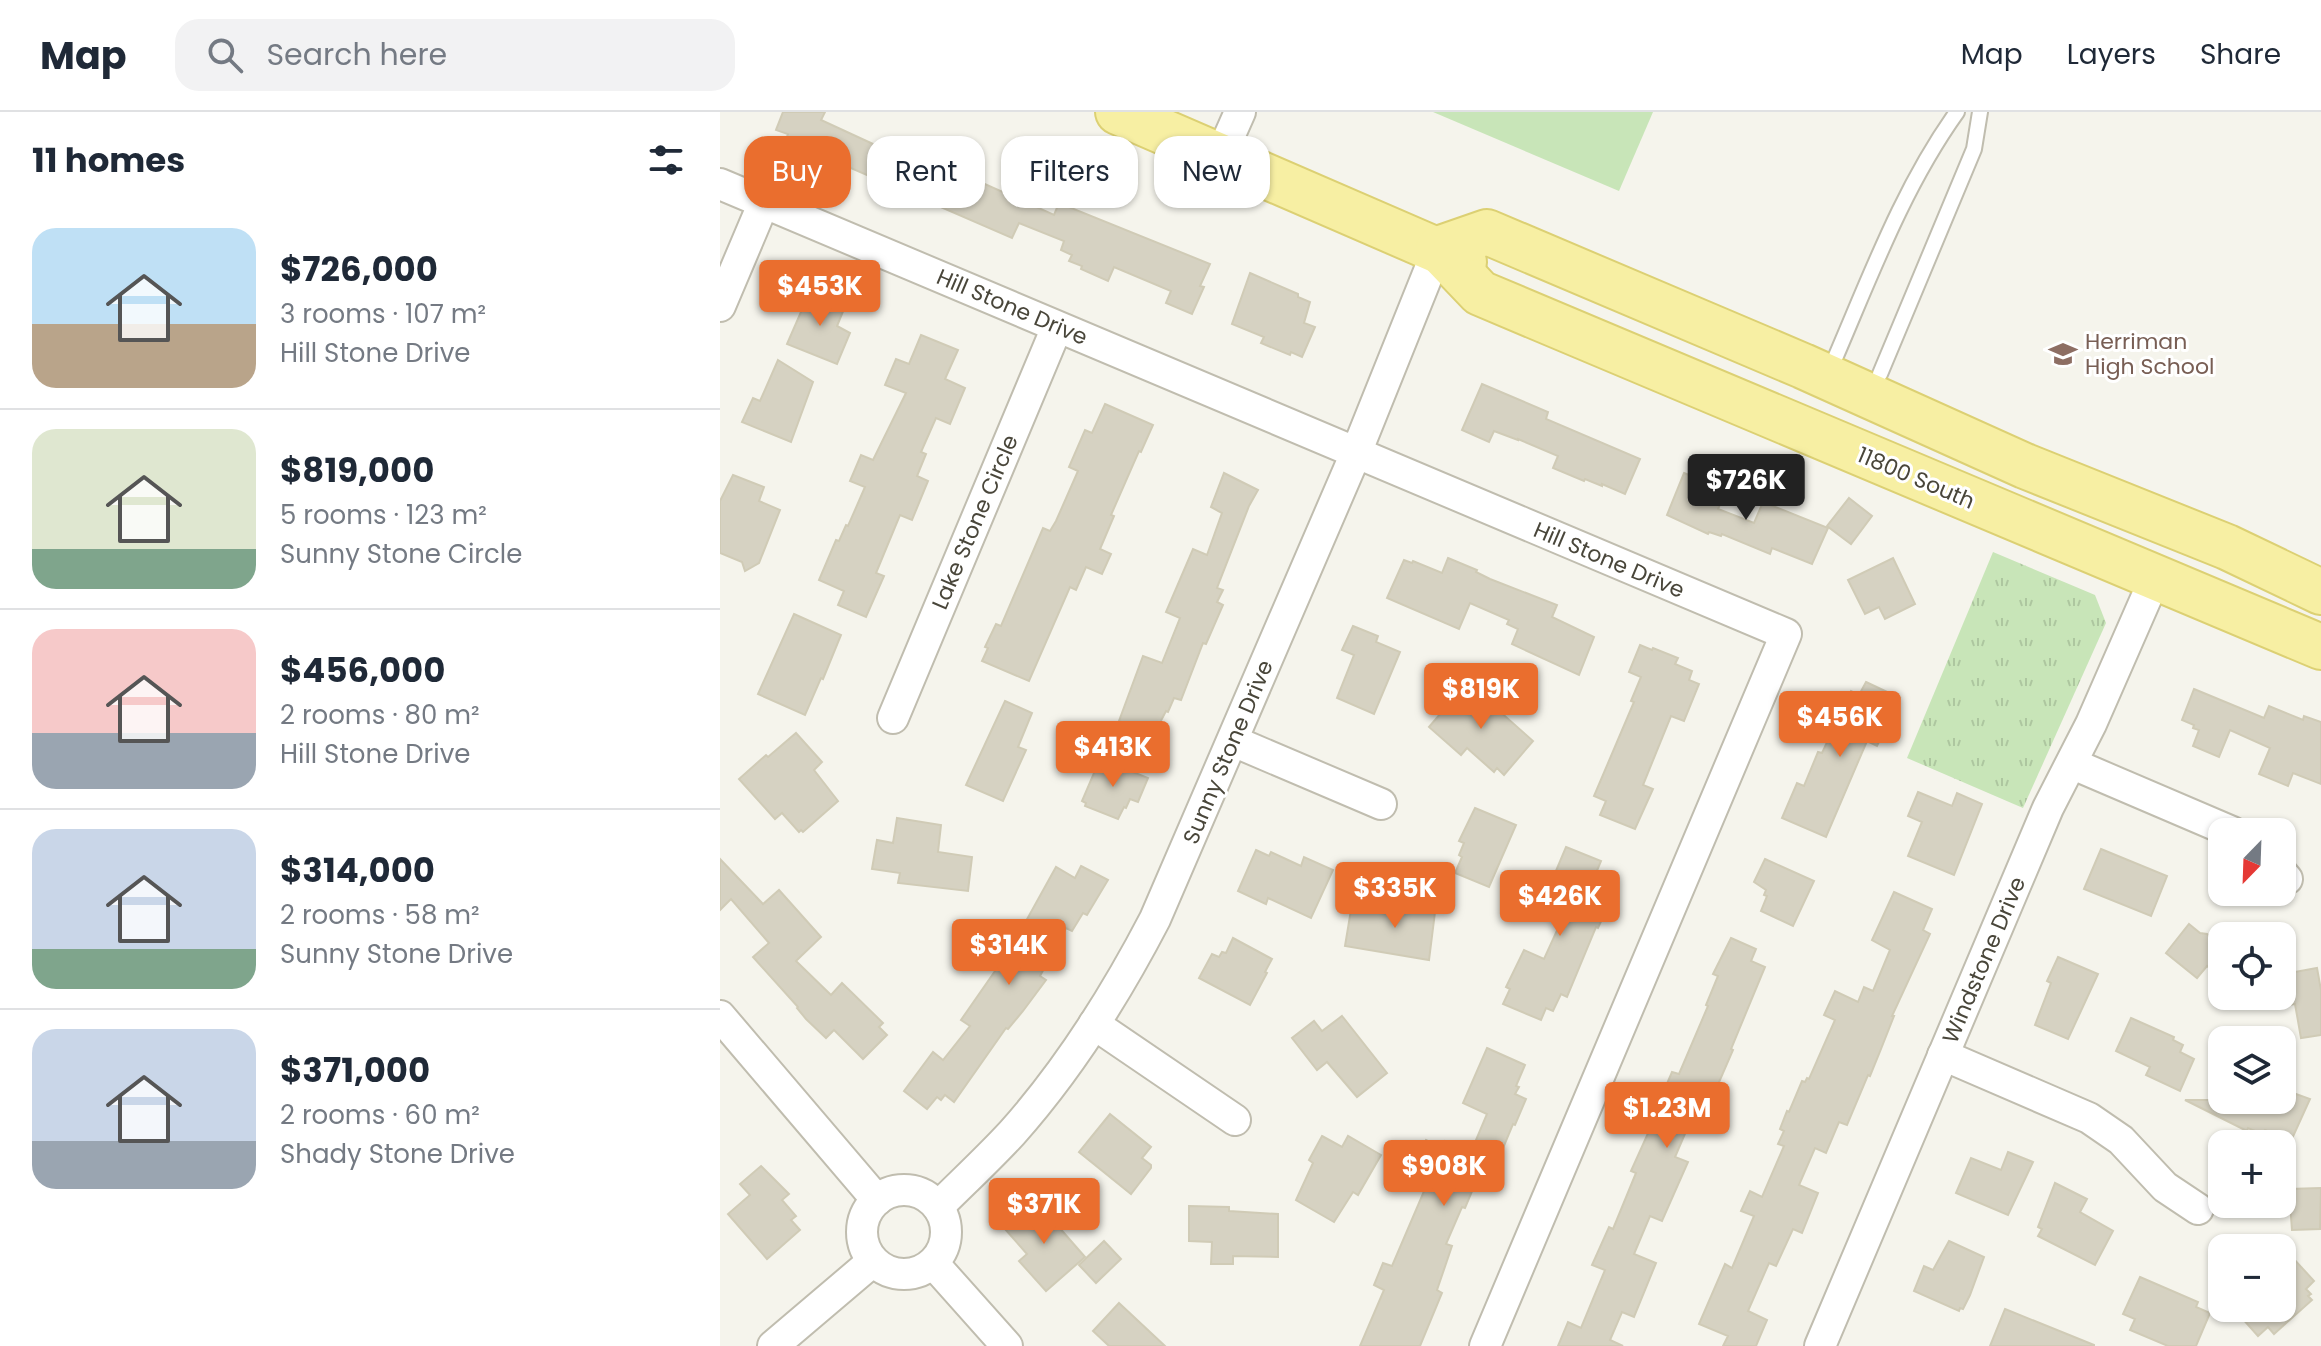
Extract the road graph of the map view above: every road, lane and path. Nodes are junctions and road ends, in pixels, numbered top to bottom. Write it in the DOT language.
graph roads {
  1 [pos="1118,112"];
  2 [pos="1240,112"];
  3 [pos="1957,112"];
  4 [pos="1980,112"];
  5 [pos="1175,136"];
  6 [pos="1229,136"];
  7 [pos="1270,176"];
  8 [pos="720,184"];
  9 [pos="744,194"];
  10 [pos="761,208"];
  11 [pos="778,208"];
  12 [pos="1438,249"];
  13 [pos="720,306"];
  14 [pos="1057,327"];
  15 [pos="1820,361"];
  16 [pos="1875,385"];
  17 [pos="1356,453"];
  18 [pos="2025,466"];
  19 [pos="2155,578"];
  20 [pos="2321,595"];
  21 [pos="2321,647"];
  22 [pos="893,718"];
  23 [pos="1233,741"];
  24 [pos="2073,764"];
  25 [pos="1381,804"];
  26 [pos="2208,822"];
  27 [pos="720,1016"];
  28 [pos="1094,1024"];
  29 [pos="1943,1055"];
  30 [pos="1235,1120"];
  31 [pos="877,1200"];
  32 [pos="938,1207"];
  33 [pos="2198,1209"];
  34 [pos="873,1261"];
  35 [pos="933,1263"];
  36 [pos="1823,1345"];
  37 [pos="773,1346"];
  38 [pos="1007,1346"];
  39 [pos="1485,1346"];
  1 -- 5 [label="main road, 11800 South"];
  2 -- 6 [label="street"];
  3 -- 15 [label="lane"];
  4 -- 16 [label="lane"];
  7 -- 12 [label="main road, 11800 South"];
  8 -- 9 [label="street, Hill Stone Drive"];
  10 -- 13 [label="street"];
  11 -- 14 [label="street, Hill Stone Drive"];
  12 -- 15 [label="main road"];
  12 -- 16 [label="main road"];
  12 -- 17 [label="street, Sunny Stone Drive"];
  12 -- 19 [label="main road, 11800 South"];
  14 -- 17 [label="street, Hill Stone Drive"];
  14 -- 22 [label="street, Lake Stone Circle"];
  15 -- 16 [label="main road"];
  16 -- 18 [label="main road"];
  17 -- 23 [label="street, Sunny Stone Drive"];
  17 -- 39 [label="street, Hill Stone Drive"];
  18 -- 19 [label="main road"];
  18 -- 20 [label="main road"];
  19 -- 20 [label="main road"];
  19 -- 21 [label="main road, 11800 South"];
  19 -- 24 [label="street, Windstone Drive"];
  23 -- 25 [label="street"];
  23 -- 28 [label="street, Sunny Stone Drive"];
  24 -- 26 [label="street"];
  24 -- 29 [label="street, Windstone Drive"];
  27 -- 31 [label="street"];
  28 -- 30 [label="street"];
  28 -- 32 [label="street, Sunny Stone Drive"];
  29 -- 33 [label="street"];
  29 -- 36 [label="street, Windstone Drive"];
  31 -- 32 [label="street"];
  31 -- 34 [label="street"];
  32 -- 35 [label="street"];
  34 -- 35 [label="street"];
  34 -- 37 [label="street"];
  35 -- 38 [label="street"];
}
